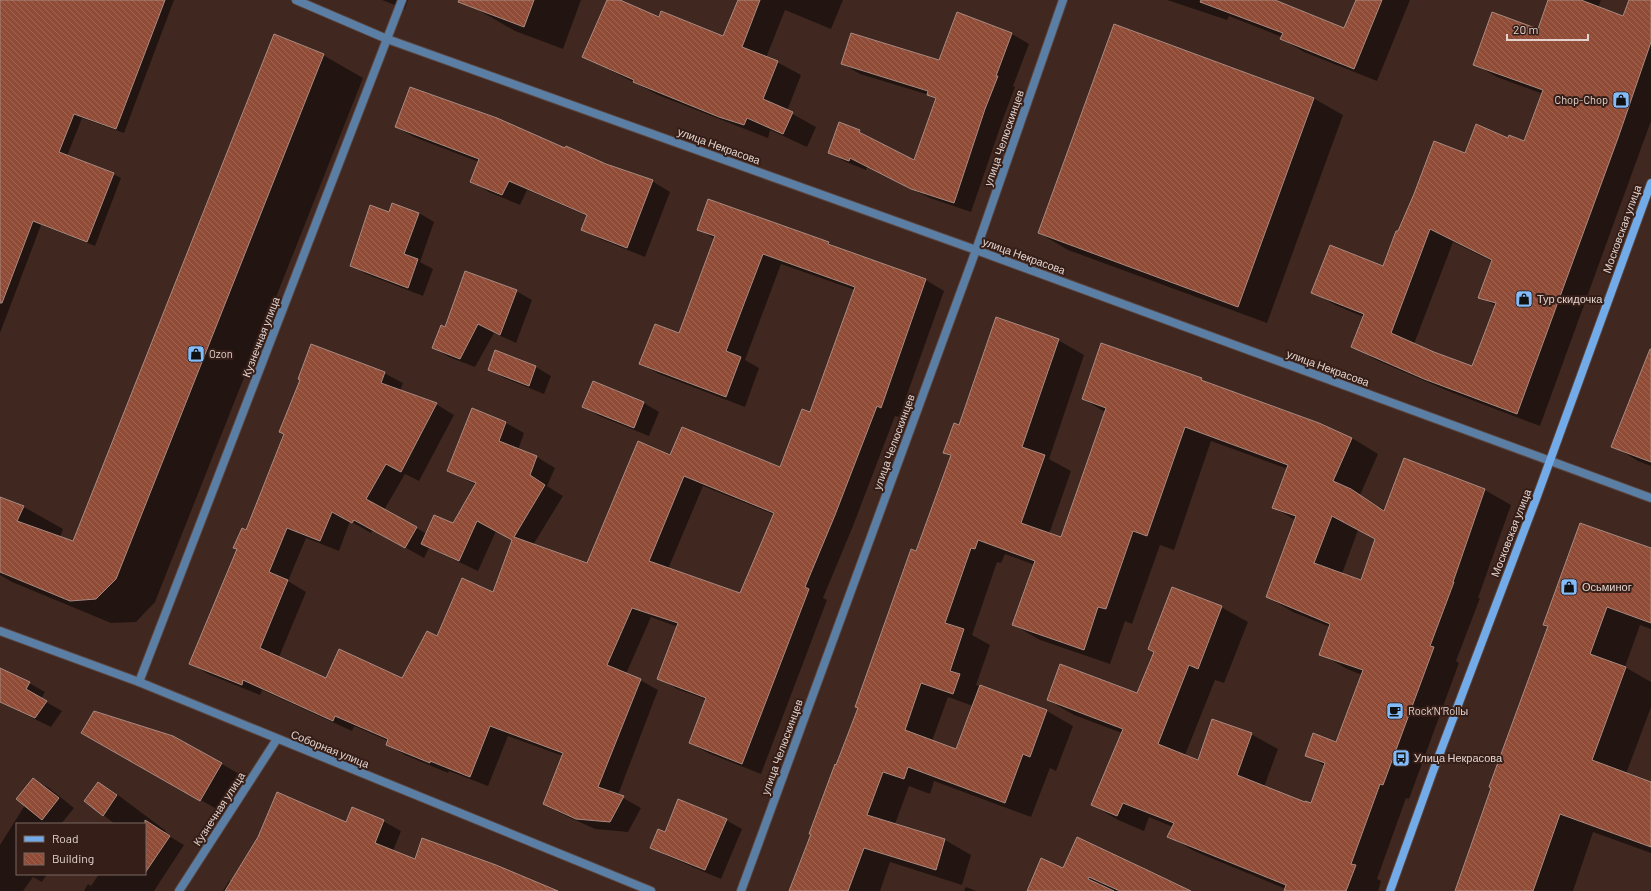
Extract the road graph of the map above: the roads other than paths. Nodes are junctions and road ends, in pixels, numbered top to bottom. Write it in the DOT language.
graph roads {
  1 [pos="296,0"];
  2 [pos="402,0"];
  3 [pos="1063,0"];
  4 [pos="388,39"];
  5 [pos="1651,183"];
  6 [pos="976,250"];
  7 [pos="1550,461"];
  8 [pos="1651,498"];
  9 [pos="0,631"];
  10 [pos="139,682"];
  11 [pos="277,739"];
  12 [pos="180,891"];
  13 [pos="651,891"];
  14 [pos="741,891"];
  15 [pos="1390,891"];
  1 -- 4 [label="street, улица Некрасова"];
  2 -- 4 [label="street, Кузнечная улица"];
  3 -- 6 [label="street, улица Челюскинцев"];
  4 -- 6 [label="street, улица Некрасова"];
  4 -- 10 [label="street, Кузнечная улица"];
  5 -- 7 [label="main road, Московская улица"];
  6 -- 7 [label="street, улица Некрасова"];
  6 -- 14 [label="street, улица Челюскинцев"];
  7 -- 8 [label="street, улица Некрасова"];
  7 -- 15 [label="main road, Московская улица"];
  9 -- 10 [label="street, Соборная улица"];
  10 -- 11 [label="street, Соборная улица"];
  11 -- 12 [label="street, Кузнечная улица"];
  11 -- 13 [label="street, Соборная улица"];
}
